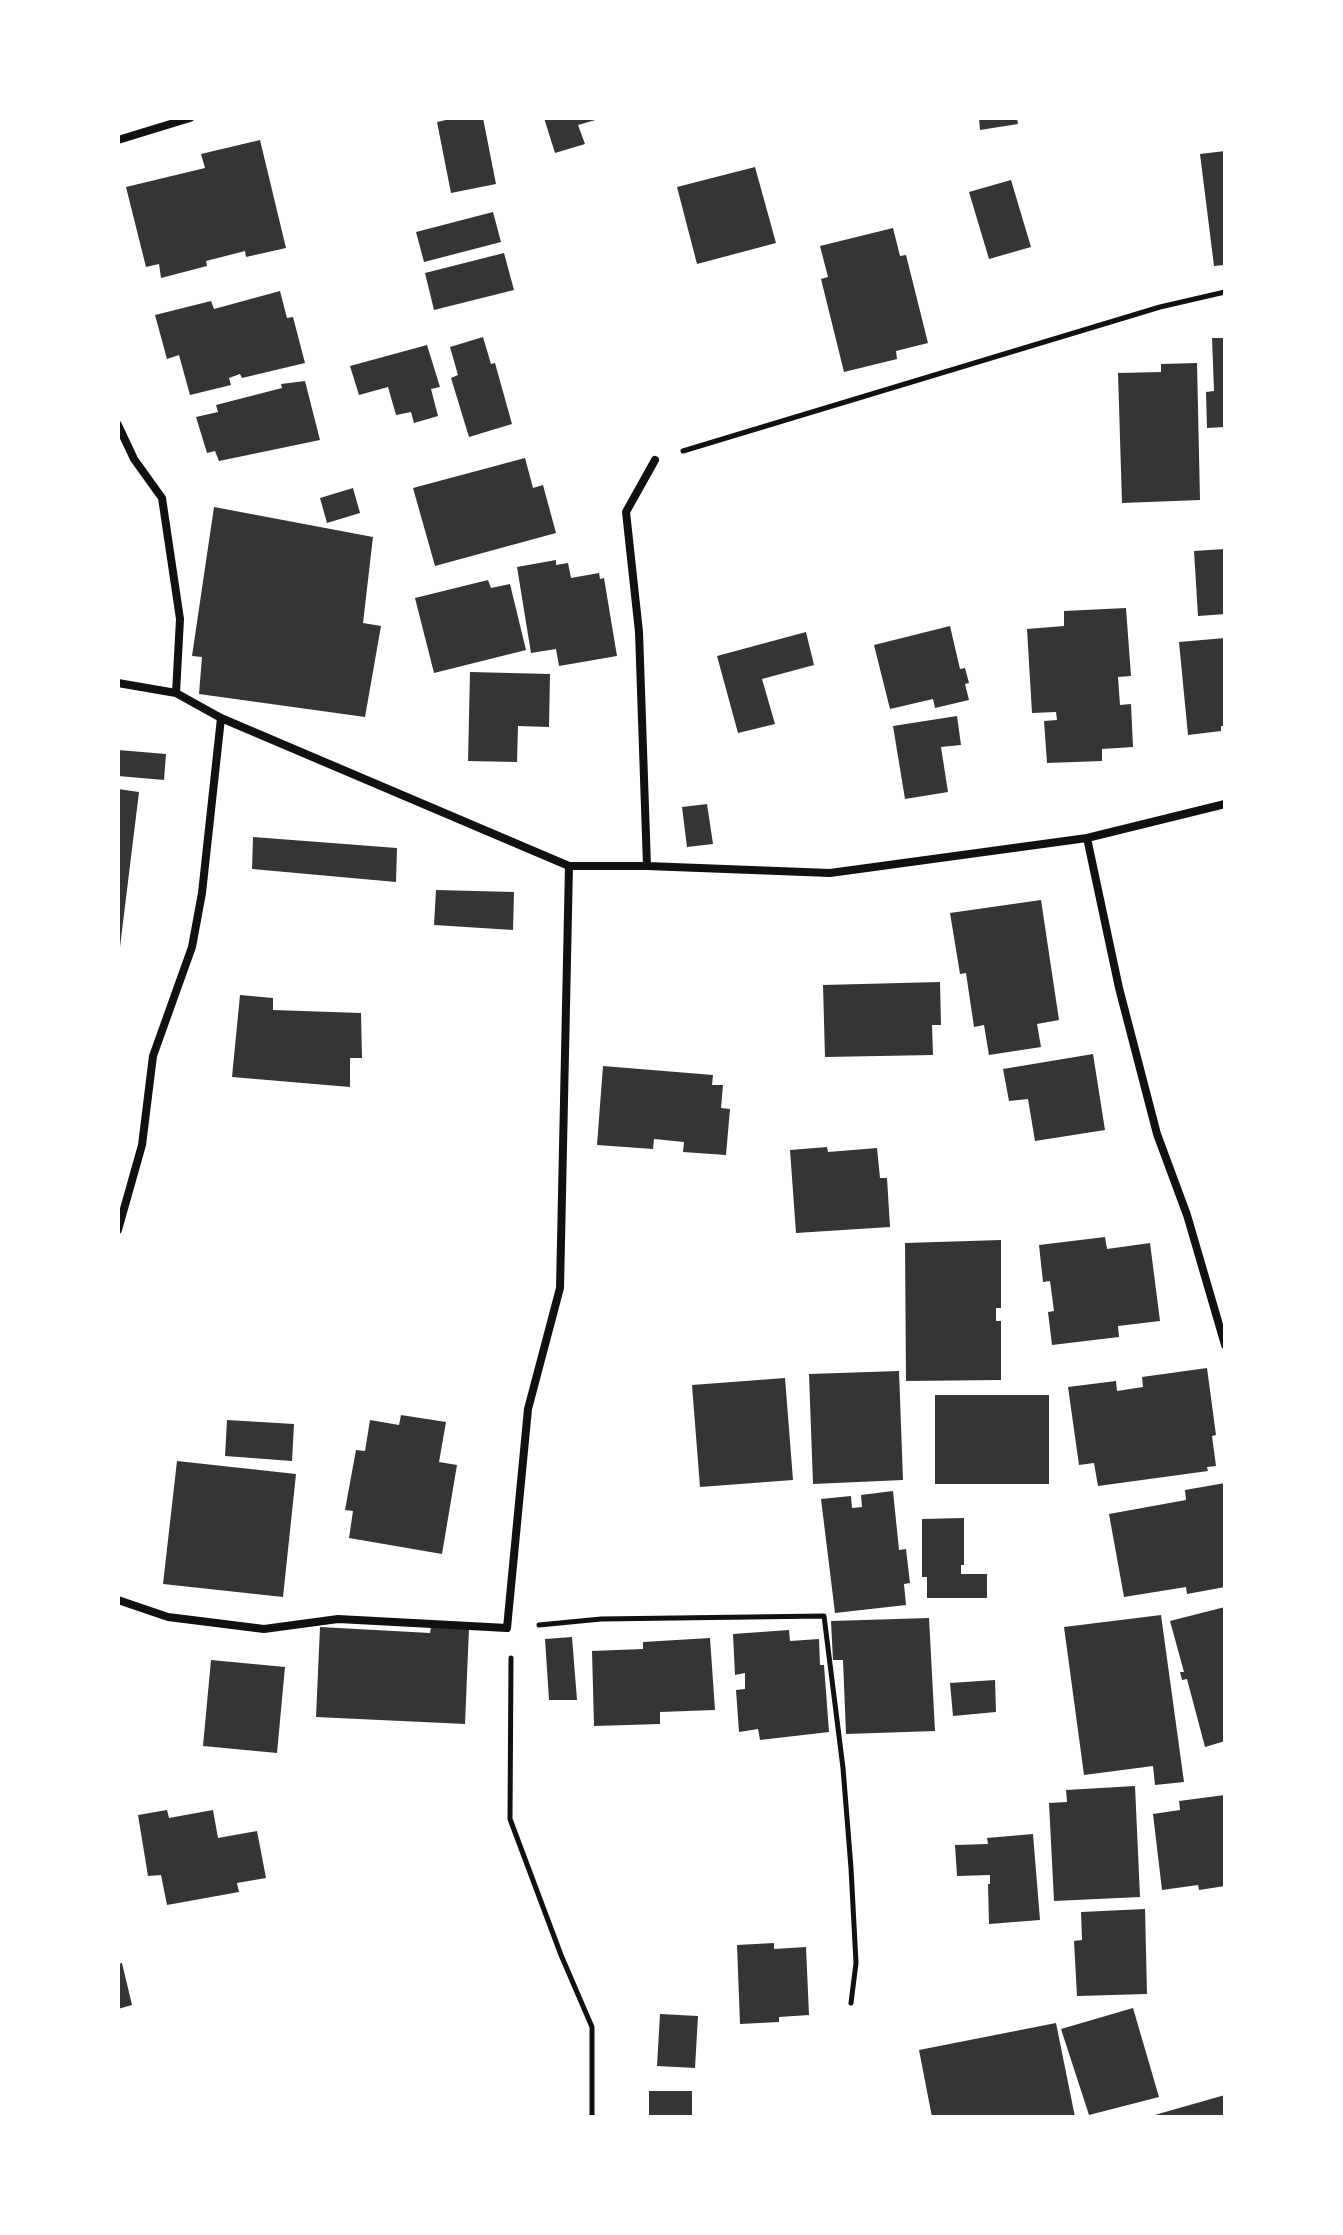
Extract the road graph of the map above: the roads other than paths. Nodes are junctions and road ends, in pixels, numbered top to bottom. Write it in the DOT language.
graph roads {
  1 [pos="190,118"];
  2 [pos="118,140"];
  3 [pos="118,425"];
  4 [pos="655,460"];
  5 [pos="118,683"];
  6 [pos="176,693"];
  7 [pos="221,718"];
  8 [pos="1225,804"];
  9 [pos="1087,838"];
  10 [pos="569,866"];
  11 [pos="647,866"];
  12 [pos="118,1230"];
  13 [pos="1225,1345"];
  14 [pos="118,1600"];
  1 -- 2 [label="street"];
  3 -- 6 [label="street"];
  4 -- 11 [label="street"];
  5 -- 6 [label="street"];
  6 -- 7 [label="street"];
  7 -- 10 [label="street"];
  7 -- 12 [label="street"];
  8 -- 9 [label="street"];
  9 -- 11 [label="street"];
  9 -- 13 [label="street"];
  10 -- 11 [label="street"];
  10 -- 14 [label="street"];
}
